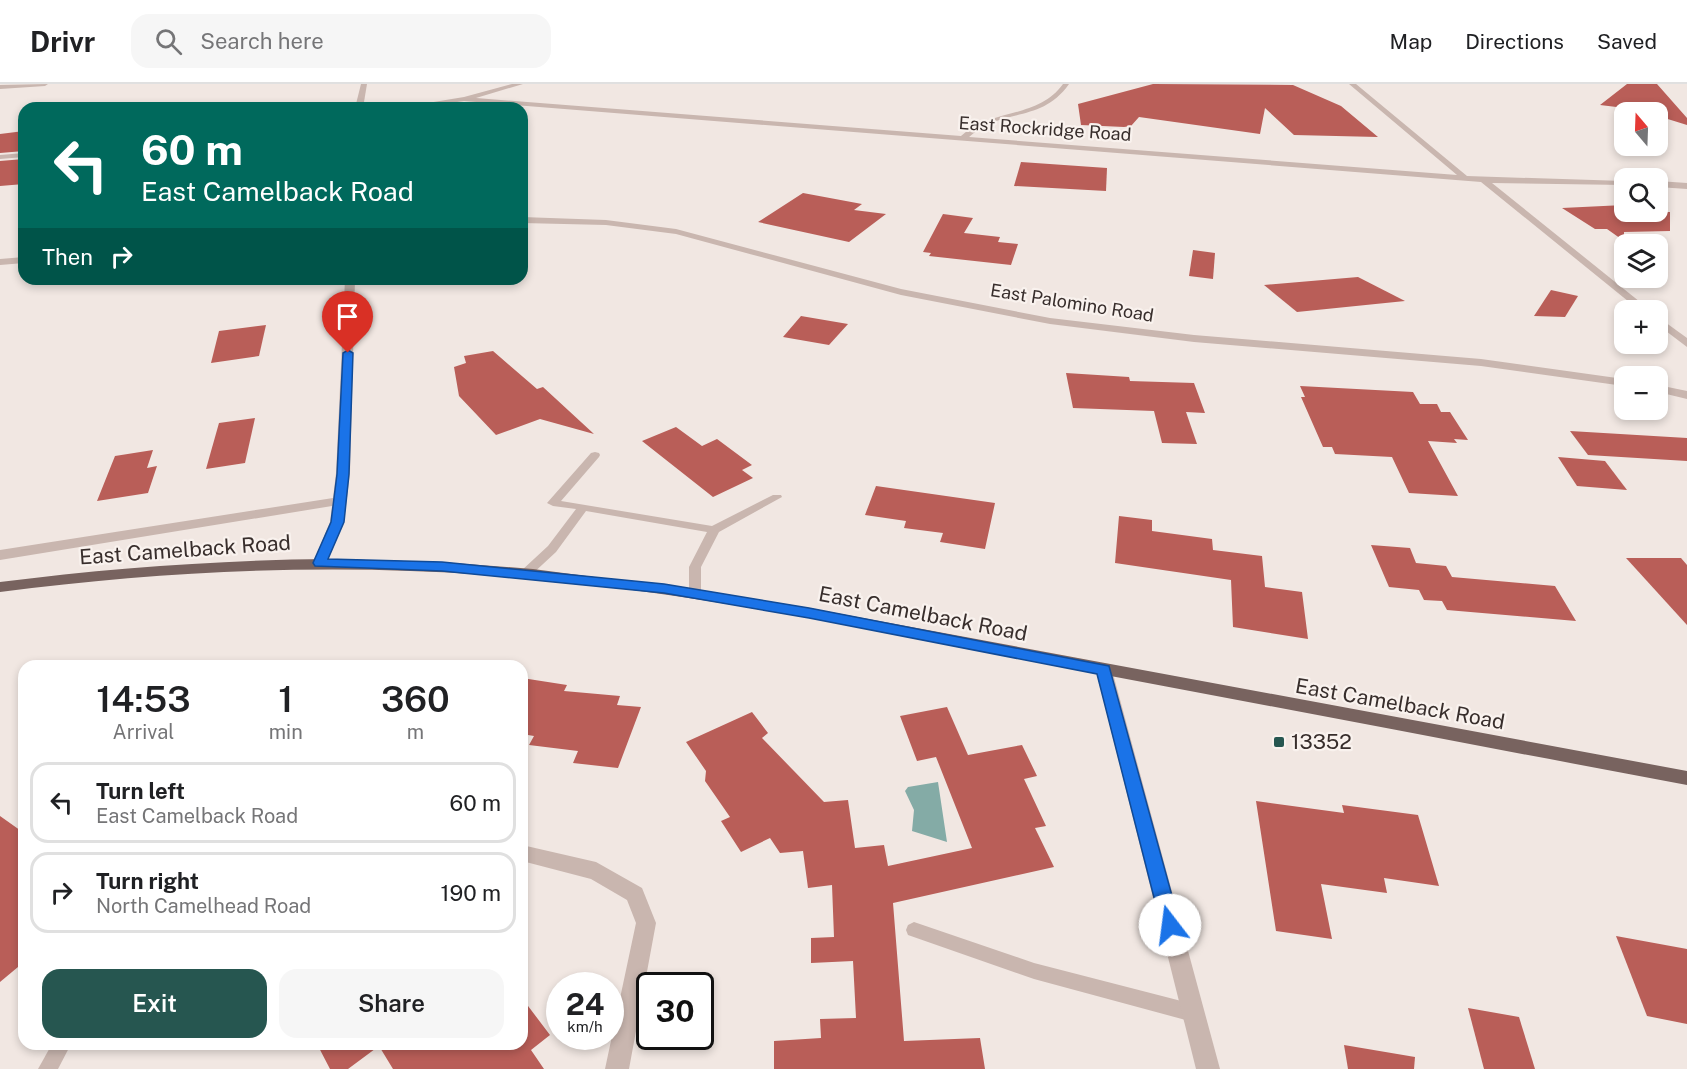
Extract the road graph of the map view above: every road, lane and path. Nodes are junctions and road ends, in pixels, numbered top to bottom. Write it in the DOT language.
graph roads {
  1 [pos="45,84"];
  2 [pos="364,84"];
  3 [pos="520,84"];
  4 [pos="1066,84"];
  5 [pos="1352,84"];
  6 [pos="0,87"];
  7 [pos="464,99"];
  8 [pos="360,102"];
  9 [pos="443,102"];
  10 [pos="501,102"];
  11 [pos="528,104"];
  12 [pos="962,139"];
  13 [pos="18,156"];
  14 [pos="0,157"];
  15 [pos="1464,177"];
  16 [pos="1481,178"];
  17 [pos="1614,183"];
  18 [pos="1668,185"];
  19 [pos="1687,186"];
  20 [pos="528,220"];
  21 [pos="18,260"];
  22 [pos="0,262"];
  23 [pos="350,285"];
  24 [pos="1633,300"];
  25 [pos="1668,328"];
  26 [pos="1687,344"];
  27 [pos="1614,381"];
  28 [pos="1668,391"];
  29 [pos="1687,395"];
  30 [pos="595,455"];
  31 [pos="777,497"];
  32 [pos="339,501"];
  33 [pos="583,507"];
  34 [pos="714,530"];
  35 [pos="0,555"];
  36 [pos="320,563"];
  37 [pos="525,574"];
  38 [pos="0,587"];
  39 [pos="695,594"];
  40 [pos="1104,670"];
  41 [pos="1687,778"];
  42 [pos="528,854"];
  43 [pos="914,930"];
  44 [pos="1194,1013"];
  45 [pos="58,1050"];
  46 [pos="47,1069"];
  47 [pos="617,1069"];
  48 [pos="1208,1069"];
  1 -- 6 [label="street"];
  2 -- 8 [label="street"];
  3 -- 7 [label="street"];
  4 -- 12 [label="street"];
  5 -- 15 [label="street"];
  7 -- 9 [label="street"];
  7 -- 10 [label="street, East Rockridge Road"];
  11 -- 12 [label="street, East Rockridge Road"];
  12 -- 15 [label="street, East Rockridge Road"];
  13 -- 14 [label="street"];
  15 -- 16 [label="street, East Rockridge Road"];
  16 -- 17 [label="street, East Rockridge Road"];
  16 -- 24 [label="street"];
  18 -- 19 [label="street"];
  20 -- 27 [label="street, East Palomino Road"];
  21 -- 22 [label="street"];
  23 -- 32 [label="street"];
  25 -- 26 [label="street"];
  28 -- 29 [label="street"];
  30 -- 33 [label="lane"];
  31 -- 34 [label="lane"];
  32 -- 35 [label="street, East Camelback Road"];
  32 -- 36 [label="street"];
  33 -- 34 [label="lane"];
  33 -- 37 [label="lane"];
  34 -- 39 [label="lane"];
  36 -- 37 [label="main road, East Camelback Road"];
  36 -- 38 [label="main road, East Camelback Road"];
  37 -- 39 [label="main road, East Camelback Road"];
  39 -- 40 [label="main road, East Camelback Road"];
  40 -- 41 [label="main road, East Camelback Road"];
  40 -- 44 [label="street"];
  42 -- 47 [label="street"];
  43 -- 44 [label="lane"];
  44 -- 48 [label="street"];
  45 -- 46 [label="lane"];
}
